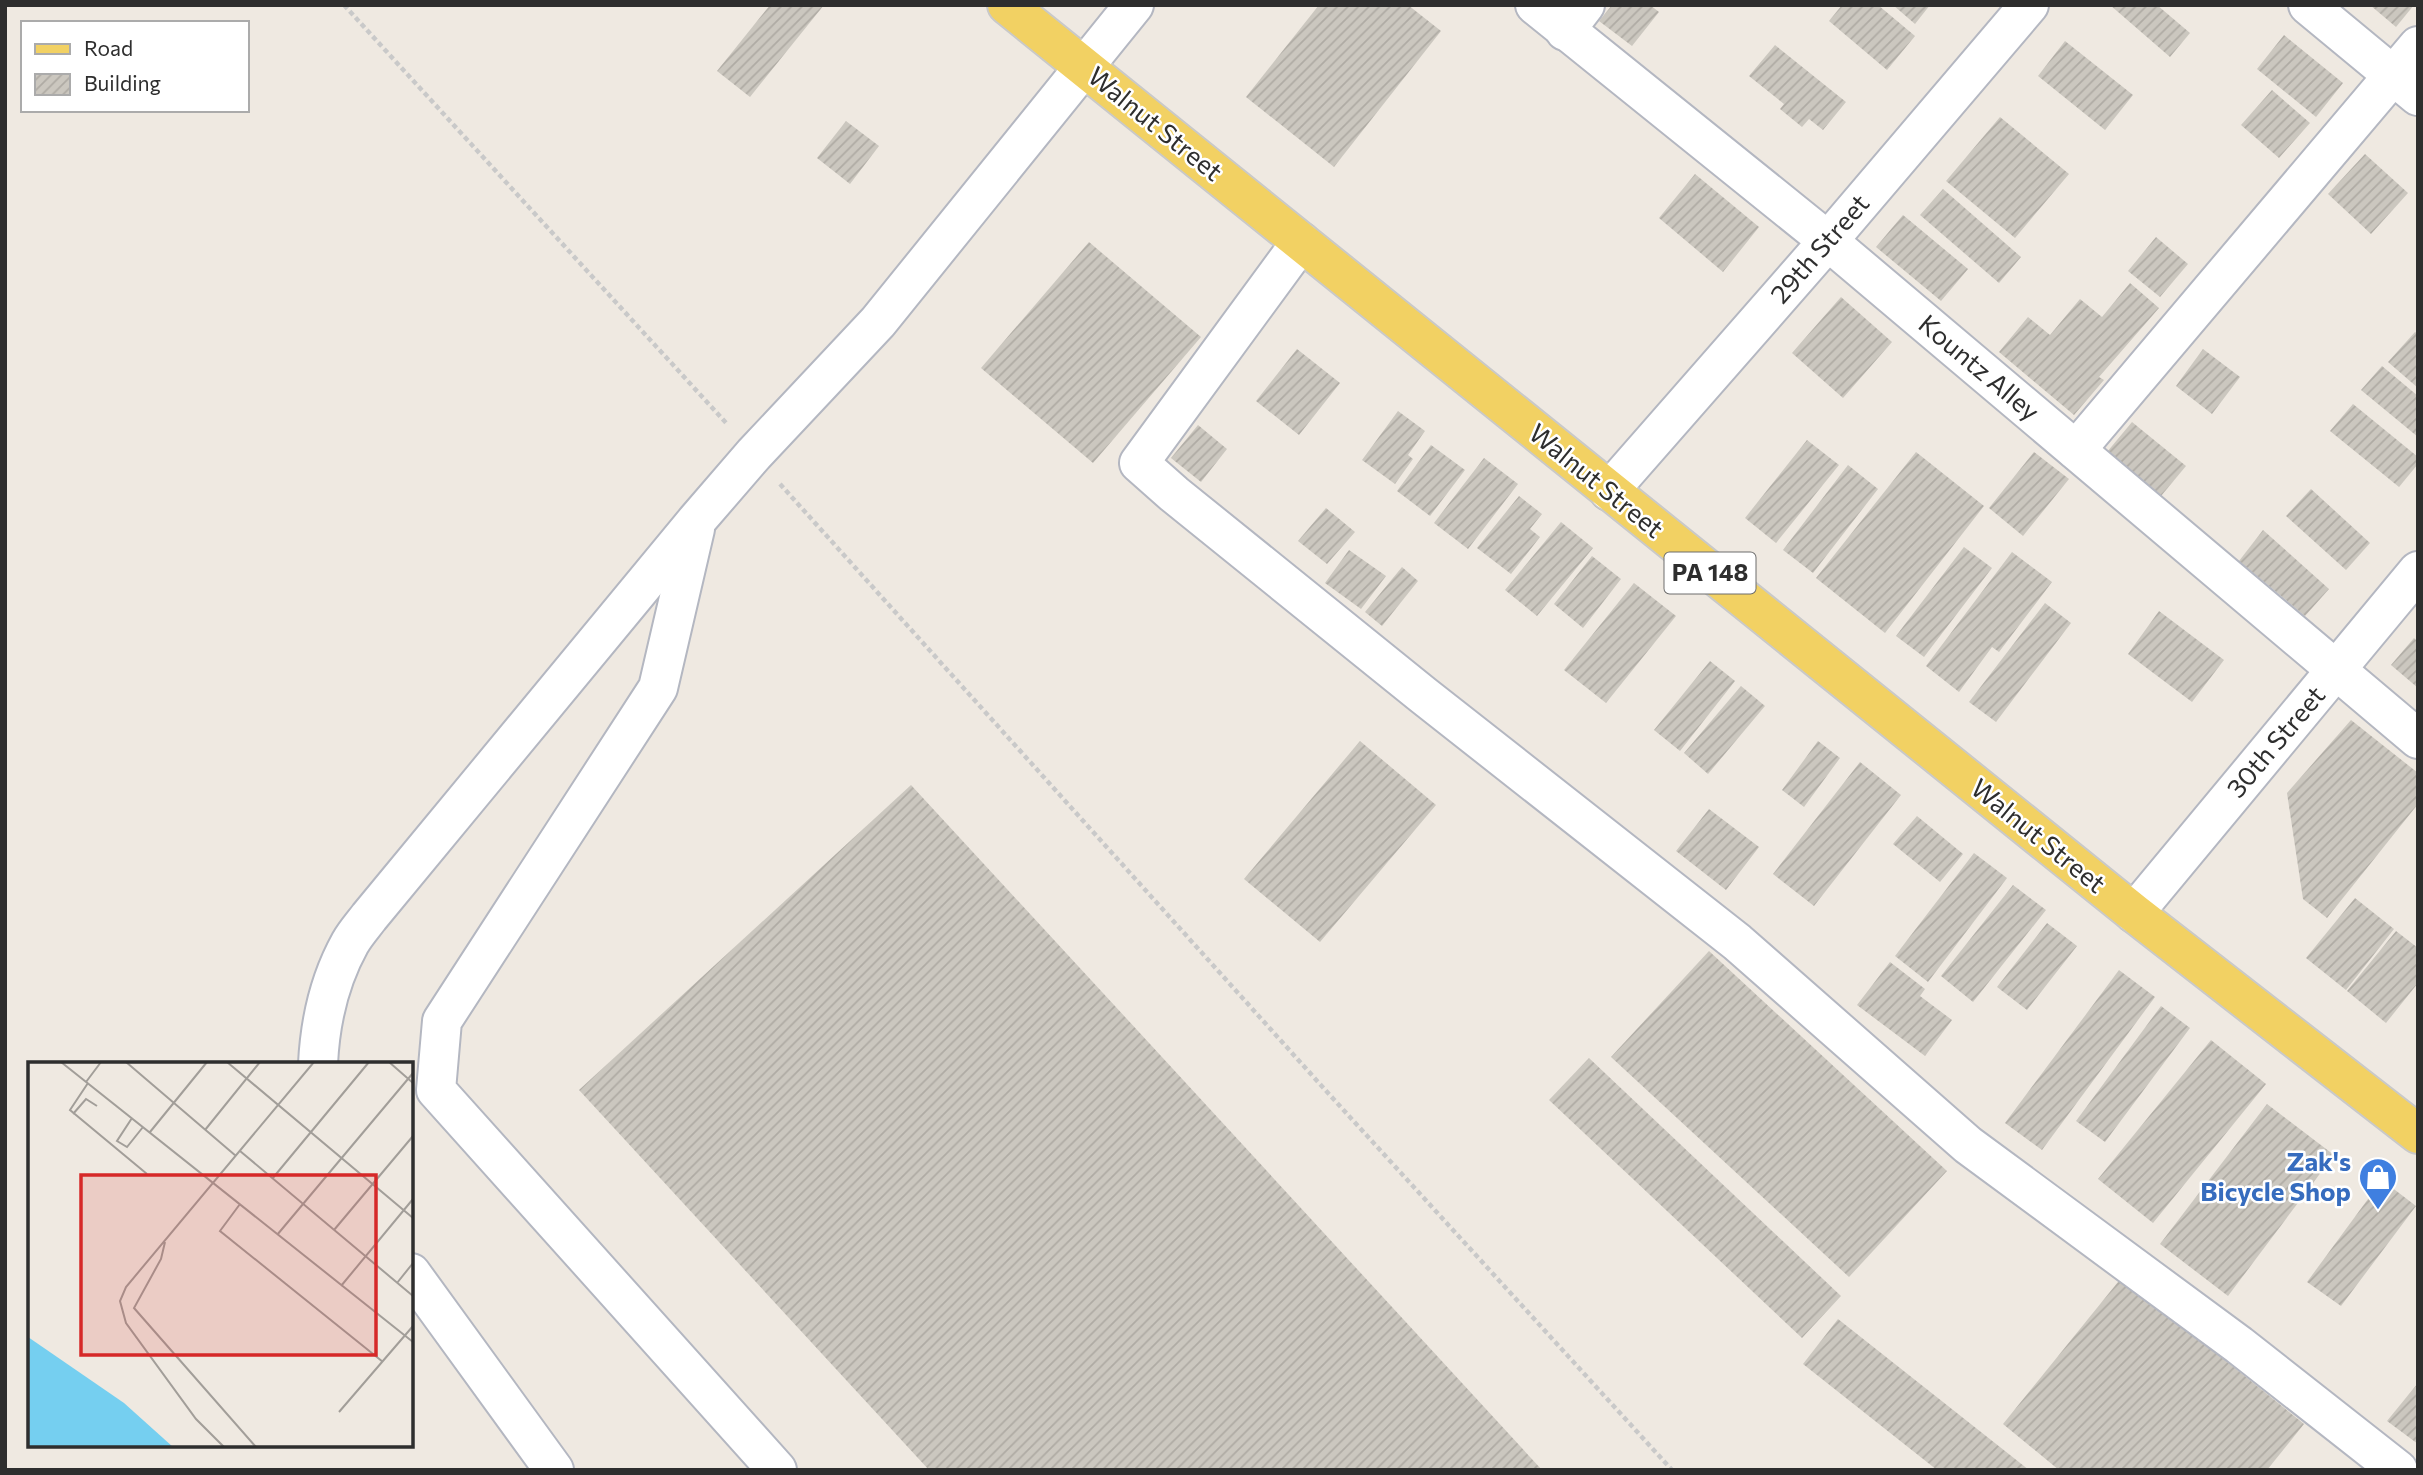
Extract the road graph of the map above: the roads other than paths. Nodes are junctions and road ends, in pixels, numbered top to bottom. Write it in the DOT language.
graph roads {
  1 [pos="1007,5"];
  2 [pos="1134,5"];
  3 [pos="1535,5"];
  4 [pos="2029,5"];
  5 [pos="2308,5"];
  6 [pos="1575,18"];
  7 [pos="2418,46"];
  8 [pos="1083,66"];
  9 [pos="2406,86"];
  10 [pos="1828,241"];
  11 [pos="1301,242"];
  12 [pos="2076,450"];
  13 [pos="1609,491"];
  14 [pos="697,520"];
  15 [pos="2418,570"];
  16 [pos="2336,670"];
  17 [pos="2418,739"];
  18 [pos="2134,913"];
  19 [pos="318,1062"];
  20 [pos="2418,1134"];
  21 [pos="413,1276"];
  22 [pos="554,1470"];
  23 [pos="777,1470"];
  24 [pos="2398,1470"];
  1 -- 8 [label="main road, Walnut Street / PA 148"];
  2 -- 8 [label="street"];
  3 -- 6 [label="street, Kountz Alley"];
  4 -- 10 [label="street, 29th Street"];
  5 -- 9 [label="street"];
  6 -- 10 [label="street, Kountz Alley"];
  7 -- 9 [label="street"];
  8 -- 11 [label="main road, Walnut Street / PA 148"];
  8 -- 14 [label="street"];
  9 -- 12 [label="street"];
  10 -- 12 [label="street, Kountz Alley"];
  10 -- 13 [label="street, 29th Street"];
  11 -- 13 [label="main road, Walnut Street / PA 148"];
  11 -- 24 [label="street"];
  12 -- 16 [label="street, Kountz Alley"];
  13 -- 18 [label="main road, Walnut Street / PA 148"];
  14 -- 19 [label="street"];
  14 -- 23 [label="street"];
  15 -- 16 [label="street, 30th Street"];
  16 -- 17 [label="street, Kountz Alley"];
  16 -- 18 [label="street, 30th Street"];
  18 -- 20 [label="main road, Walnut Street / PA 148"];
  21 -- 22 [label="street"];
}
